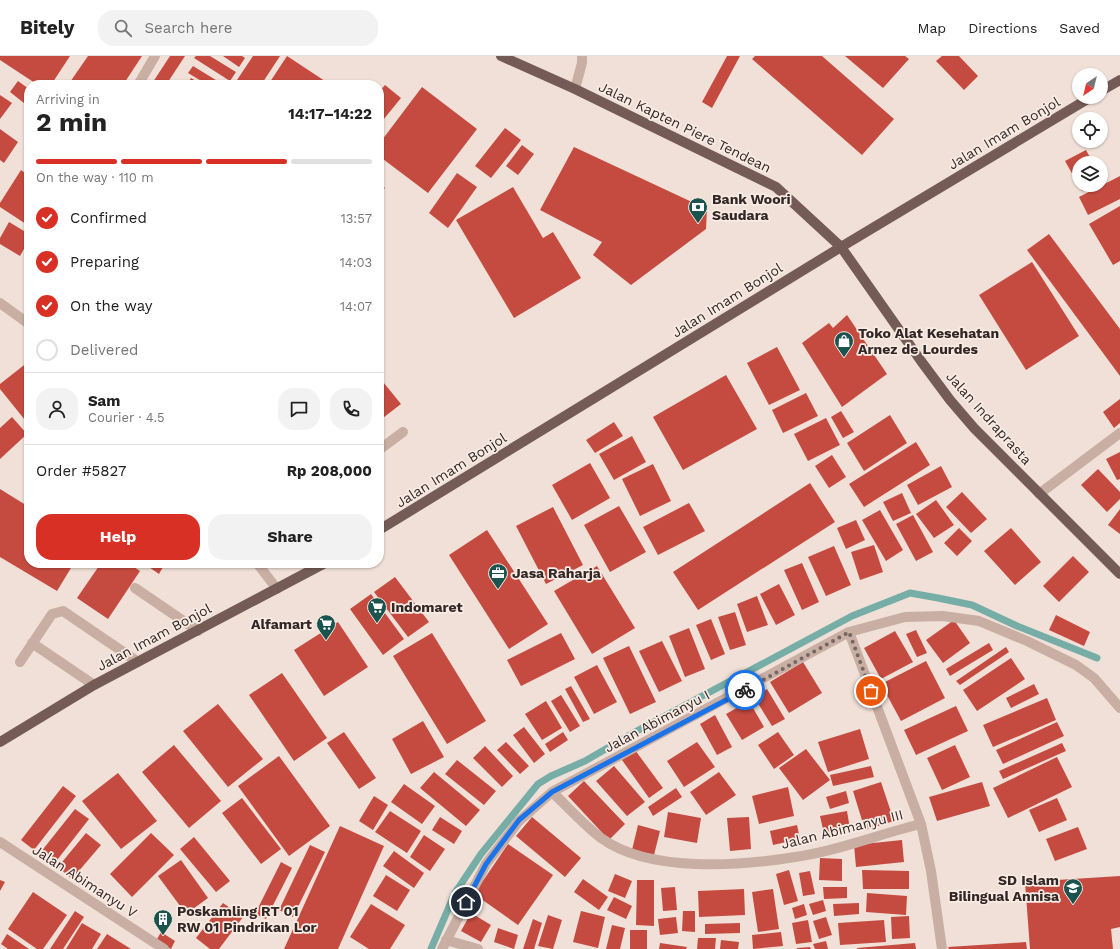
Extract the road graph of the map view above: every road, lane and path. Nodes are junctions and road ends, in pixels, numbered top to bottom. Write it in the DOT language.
graph roads {
  1 [pos="155,56"];
  2 [pos="502,56"];
  3 [pos="582,56"];
  4 [pos="141,80"];
  5 [pos="1120,80"];
  6 [pos="1108,87"];
  7 [pos="575,89"];
  8 [pos="1079,104"];
  9 [pos="841,247"];
  10 [pos="0,303"];
  11 [pos="24,320"];
  12 [pos="403,432"];
  13 [pos="1120,433"];
  14 [pos="384,446"];
  15 [pos="1039,494"];
  16 [pos="384,527"];
  17 [pos="261,568"];
  18 [pos="316,568"];
  19 [pos="1120,574"];
  20 [pos="135,588"];
  21 [pos="277,589"];
  22 [pos="198,631"];
  23 [pos="849,632"];
  24 [pos="32,643"];
  25 [pos="20,662"];
  26 [pos="138,662"];
  27 [pos="94,685"];
  28 [pos="1120,708"];
  29 [pos="0,742"];
  30 [pos="552,792"];
  31 [pos="921,824"];
  32 [pos="0,842"];
  33 [pos="444,944"];
  34 [pos="153,946"];
  35 [pos="164,949"];
  36 [pos="478,949"];
  37 [pos="942,949"];
  1 -- 4 [label="street"];
  2 -- 7 [label="main road, Jalan Kapten Piere Tendean"];
  3 -- 7 [label="street"];
  5 -- 6 [label="main road"];
  7 -- 9 [label="main road, Jalan Kapten Piere Tendean"];
  8 -- 9 [label="main road, Jalan Imam Bonjol"];
  9 -- 15 [label="main road, Jalan Indraprasta"];
  9 -- 16 [label="main road, Jalan Imam Bonjol"];
  10 -- 11 [label="street"];
  12 -- 14 [label="street"];
  13 -- 15 [label="street"];
  15 -- 19 [label="main road, Jalan Indraprasta"];
  17 -- 21 [label="street"];
  18 -- 21 [label="main road, Jalan Imam Bonjol"];
  20 -- 22 [label="street"];
  21 -- 22 [label="main road, Jalan Imam Bonjol"];
  22 -- 26 [label="main road, Jalan Imam Bonjol"];
  23 -- 28 [label="street, Jalan Abimanyu I"];
  23 -- 30 [label="street, Jalan Abimanyu I"];
  23 -- 31 [label="street"];
  24 -- 25 [label="street"];
  24 -- 26 [label="street"];
  24 -- 27 [label="street"];
  26 -- 27 [label="main road, Jalan Imam Bonjol"];
  27 -- 29 [label="main road, Jalan Imam Bonjol"];
  30 -- 31 [label="street, Jalan Abimanyu III"];
  30 -- 33 [label="street, Jalan Abimanyu I"];
  31 -- 37 [label="street"];
  32 -- 34 [label="street, Jalan Abimanyu V"];
  33 -- 36 [label="street"];
  34 -- 35 [label="street, Jalan Abimanyu V"];
}
